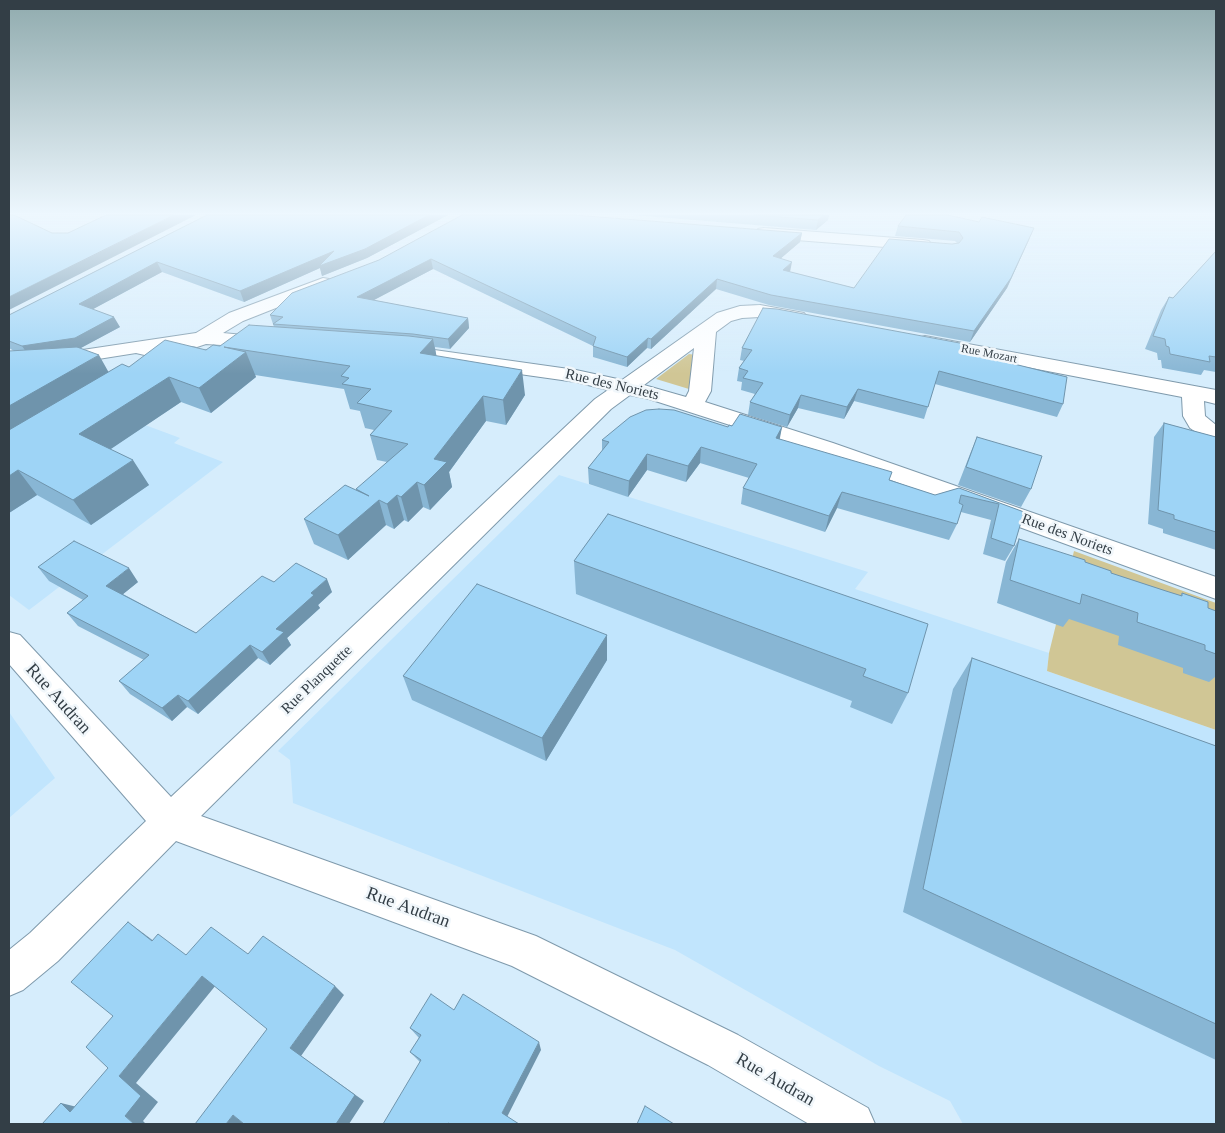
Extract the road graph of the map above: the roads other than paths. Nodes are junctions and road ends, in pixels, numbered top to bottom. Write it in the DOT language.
graph roads {
  1 [pos="337,278"];
  2 [pos="812,320"];
  3 [pos="706,330"];
  4 [pos="202,338"];
  5 [pos="904,338"];
  6 [pos="289,344"];
  7 [pos="136,347"];
  8 [pos="376,349"];
  9 [pos="170,358"];
  10 [pos="9,364"];
  11 [pos="147,371"];
  12 [pos="629,387"];
  13 [pos="1193,393"];
  14 [pos="1216,397"];
  15 [pos="692,405"];
  16 [pos="1216,435"];
  17 [pos="1216,588"];
  18 [pos="9,644"];
  19 [pos="170,822"];
  20 [pos="9,976"];
  21 [pos="852,1124"];
  1 -- 4 [label="street"];
  2 -- 3 [label="street"];
  3 -- 12 [label="street"];
  3 -- 15 [label="street"];
  4 -- 6 [label="street"];
  4 -- 7 [label="street"];
  4 -- 9 [label="street"];
  5 -- 13 [label="street, Rue Mozart"];
  7 -- 9 [label="street"];
  7 -- 10 [label="street"];
  8 -- 12 [label="street, Rue des Noriets"];
  9 -- 11 [label="street"];
  12 -- 15 [label="street, Rue des Noriets"];
  12 -- 19 [label="street, Rue Planquette"];
  13 -- 14 [label="street, Rue Mozart"];
  13 -- 16 [label="street"];
  15 -- 17 [label="street, Rue des Noriets"];
  18 -- 19 [label="street, Rue Audran"];
  19 -- 20 [label="street, Rue Planquette"];
  19 -- 21 [label="street, Rue Audran"];
}
